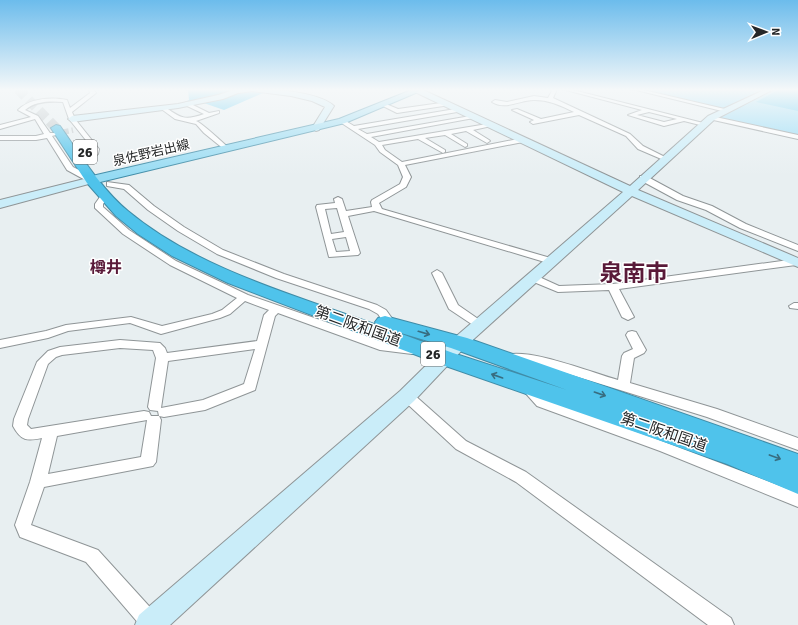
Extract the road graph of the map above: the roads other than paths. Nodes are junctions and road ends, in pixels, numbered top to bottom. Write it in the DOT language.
graph roads {
  1 [pos="32,118"];
  2 [pos="39,118"];
  3 [pos="65,118"];
  4 [pos="72,118"];
  5 [pos="111,118"];
  6 [pos="177,118"];
  7 [pos="199,118"];
  8 [pos="322,118"];
  9 [pos="347,118"];
  10 [pos="412,118"];
  11 [pos="469,118"];
  12 [pos="478,118"];
  13 [pos="531,118"];
  14 [pos="551,118"];
  15 [pos="591,118"];
  16 [pos="643,118"];
  17 [pos="681,118"];
  18 [pos="711,118"];
  19 [pos="684,119"];
  20 [pos="342,120"];
  21 [pos="187,122"];
  22 [pos="704,124"];
  23 [pos="493,125"];
  24 [pos="0,127"];
  25 [pos="65,127"];
  26 [pos="316,128"];
  27 [pos="353,128"];
  28 [pos="467,129"];
  29 [pos="446,133"];
  30 [pos="366,136"];
  31 [pos="419,137"];
  32 [pos="798,137"];
  33 [pos="0,138"];
  34 [pos="523,140"];
  35 [pos="487,141"];
  36 [pos="378,144"];
  37 [pos="465,145"];
  38 [pos="227,150"];
  39 [pos="442,152"];
  40 [pos="666,159"];
  41 [pos="401,164"];
  42 [pos="643,178"];
  43 [pos="103,184"];
  44 [pos="631,191"];
  45 [pos="0,204"];
  46 [pos="377,208"];
  47 [pos="343,214"];
  48 [pos="349,234"];
  49 [pos="327,237"];
  50 [pos="798,248"];
  51 [pos="551,261"];
  52 [pos="797,263"];
  53 [pos="437,273"];
  54 [pos="533,278"];
  55 [pos="613,287"];
  56 [pos="244,297"];
  57 [pos="277,308"];
  58 [pos="628,317"];
  59 [pos="480,325"];
  60 [pos="632,335"];
  61 [pos="0,344"];
  62 [pos="261,344"];
  63 [pos="444,351"];
  64 [pos="499,357"];
  65 [pos="162,358"];
  66 [pos="623,386"];
  67 [pos="527,387"];
  68 [pos="407,396"];
  69 [pos="154,414"];
  70 [pos="51,432"];
  71 [pos="798,444"];
  72 [pos="798,465"];
  73 [pos="38,482"];
  74 [pos="798,482"];
  75 [pos="798,500"];
  76 [pos="150,624"];
  77 [pos="724,625"];
  1 -- 24 [label="street"];
  2 -- 25 [label="street"];
  3 -- 25 [label="street"];
  4 -- 25 [label="street"];
  5 -- 25 [label="street"];
  6 -- 21 [label="street"];
  7 -- 21 [label="street"];
  8 -- 26 [label="street"];
  9 -- 20 [label="main road, 泉佐野岩出線"];
  10 -- 27 [label="street"];
  11 -- 30 [label="street"];
  12 -- 23 [label="street"];
  13 -- 14 [label="street"];
  15 -- 40 [label="street"];
  16 -- 19 [label="street"];
  17 -- 19 [label="street"];
  18 -- 22 [label="street"];
  18 -- 32 [label="street"];
  19 -- 22 [label="street"];
  20 -- 26 [label="main road, 泉佐野岩出線"];
  20 -- 27 [label="street"];
  21 -- 38 [label="street"];
  22 -- 40 [label="street"];
  23 -- 28 [label="street"];
  23 -- 34 [label="street"];
  25 -- 33 [label="street"];
  25 -- 43 [label="highway, 第二阪和国道 / 26"];
  25 -- 43 [label="highway, 第二阪和国道 / 26"];
  26 -- 38 [label="main road, 泉佐野岩出線"];
  27 -- 30 [label="street"];
  28 -- 29 [label="street"];
  28 -- 35 [label="street"];
  29 -- 31 [label="street"];
  29 -- 37 [label="street"];
  30 -- 36 [label="street"];
  31 -- 36 [label="street"];
  31 -- 39 [label="street"];
  34 -- 41 [label="street"];
  34 -- 44 [label="street"];
  36 -- 41 [label="street"];
  38 -- 43 [label="main road, 泉佐野岩出線"];
  40 -- 42 [label="street"];
  41 -- 46 [label="street"];
  42 -- 44 [label="street"];
  42 -- 50 [label="street"];
  43 -- 45 [label="street"];
  43 -- 56 [label="street"];
  43 -- 63 [label="highway, 第二阪和国道 / 26, one-way"];
  43 -- 63 [label="highway, 第二阪和国道 / 26"];
  44 -- 51 [label="street"];
  44 -- 52 [label="street"];
  46 -- 47 [label="street"];
  46 -- 51 [label="street"];
  47 -- 48 [label="street"];
  47 -- 49 [label="street"];
  48 -- 49 [label="street"];
  48 -- 49 [label="street"];
  51 -- 54 [label="street"];
  52 -- 55 [label="street"];
  53 -- 59 [label="street"];
  54 -- 55 [label="street"];
  54 -- 59 [label="street"];
  55 -- 58 [label="street"];
  56 -- 57 [label="street"];
  56 -- 61 [label="street"];
  57 -- 62 [label="street"];
  57 -- 63 [label="street"];
  59 -- 63 [label="street"];
  60 -- 66 [label="street"];
  62 -- 65 [label="street"];
  62 -- 69 [label="street"];
  63 -- 64 [label="highway, 第二阪和国道 / 26"];
  67 -- 63 [label="highway, 第二阪和国道 / 26, one-way"];
  63 -- 68 [label="street"];
  64 -- 66 [label="street"];
  64 -- 72 [label="highway, 第二阪和国道 / 26, one-way"];
  65 -- 69 [label="street"];
  65 -- 70 [label="street"];
  66 -- 71 [label="street"];
  67 -- 74 [label="highway, 第二阪和国道 / 26"];
  67 -- 75 [label="street"];
  68 -- 76 [label="street"];
  68 -- 77 [label="street"];
  69 -- 70 [label="street"];
  69 -- 73 [label="street"];
  70 -- 73 [label="street"];
  73 -- 76 [label="street"];
}
